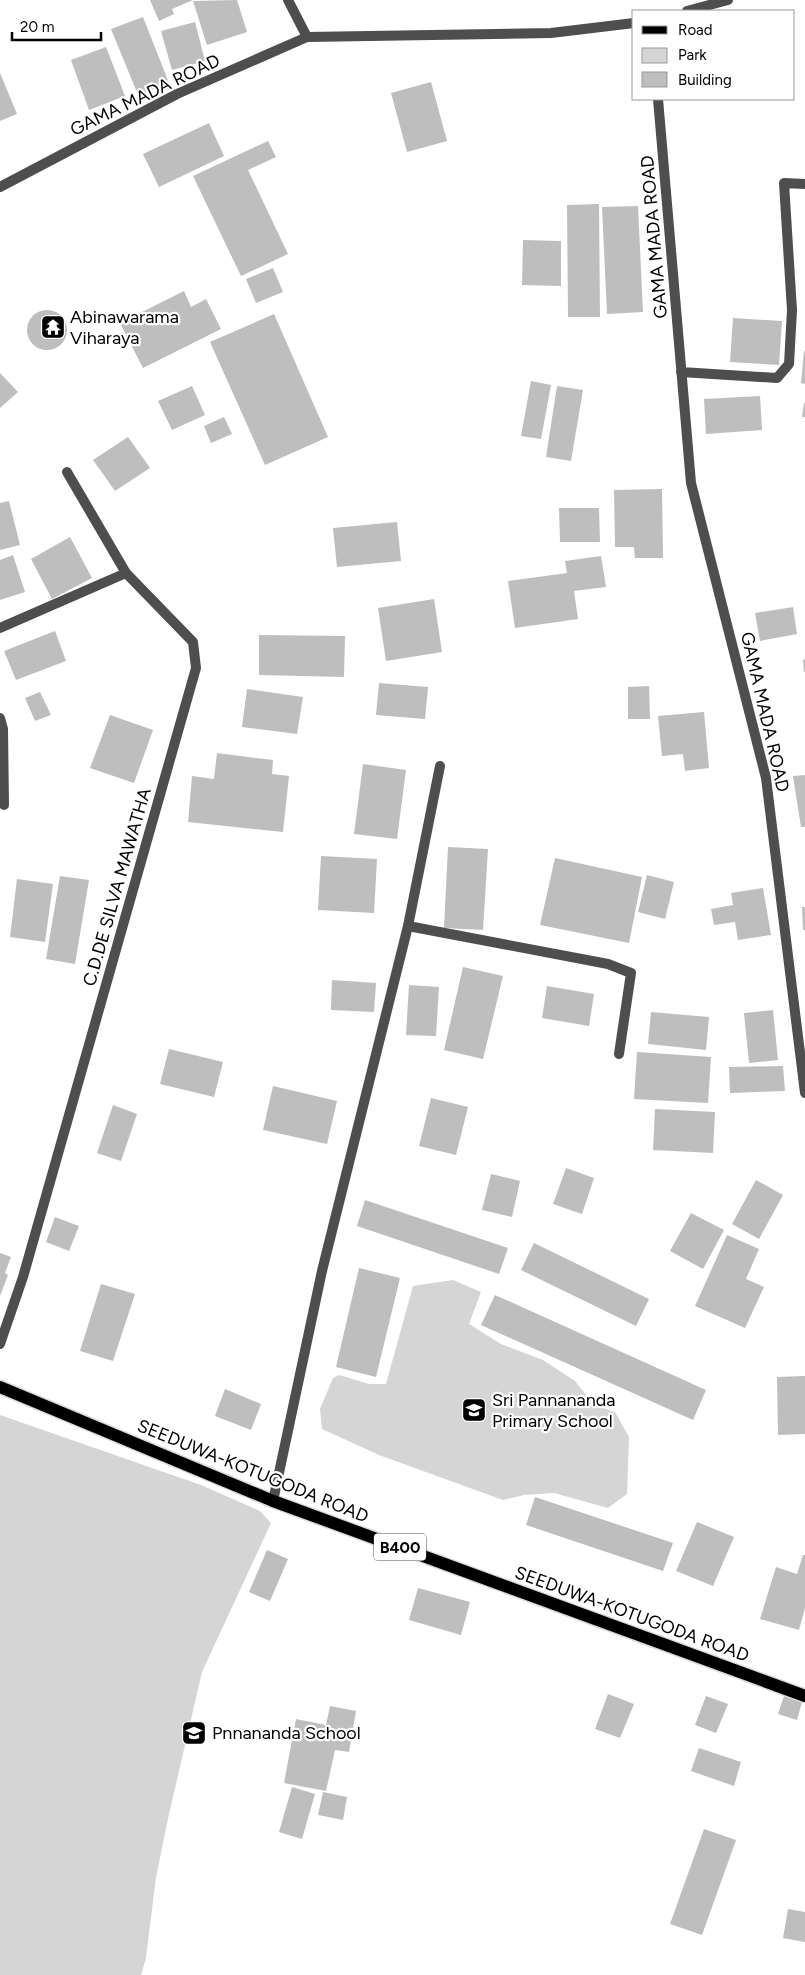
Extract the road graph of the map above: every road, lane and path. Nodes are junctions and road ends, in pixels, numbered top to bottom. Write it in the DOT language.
graph roads {
  1 [pos="288,0"];
  2 [pos="728,0"];
  3 [pos="692,10"];
  4 [pos="632,23"];
  5 [pos="307,38"];
  6 [pos="658,100"];
  7 [pos="805,184"];
  8 [pos="0,187"];
  9 [pos="681,372"];
  10 [pos="67,472"];
  11 [pos="126,573"];
  12 [pos="0,628"];
  13 [pos="0,718"];
  14 [pos="440,766"];
  15 [pos="4,805"];
  16 [pos="408,926"];
  17 [pos="619,1054"];
  18 [pos="805,1093"];
  19 [pos="0,1344"];
  20 [pos="0,1388"];
  21 [pos="272,1501"];
  22 [pos="805,1696"];
  1 -- 5 [label="street"];
  2 -- 3 [label="street"];
  4 -- 5 [label="street, GAMA MADA ROAD"];
  5 -- 8 [label="street, GAMA MADA ROAD"];
  6 -- 9 [label="street, GAMA MADA ROAD"];
  7 -- 9 [label="street"];
  9 -- 18 [label="street, GAMA MADA ROAD"];
  10 -- 11 [label="street, C.D.DE SILVA MAWATHA"];
  11 -- 12 [label="street"];
  11 -- 19 [label="street, C.D.DE SILVA MAWATHA"];
  13 -- 15 [label="street"];
  14 -- 16 [label="street"];
  16 -- 17 [label="street"];
  16 -- 21 [label="street"];
  20 -- 21 [label="main road, SEEDUWA-KOTUGODA ROAD / B400"];
  21 -- 22 [label="main road, SEEDUWA-KOTUGODA ROAD / B400"];
}
